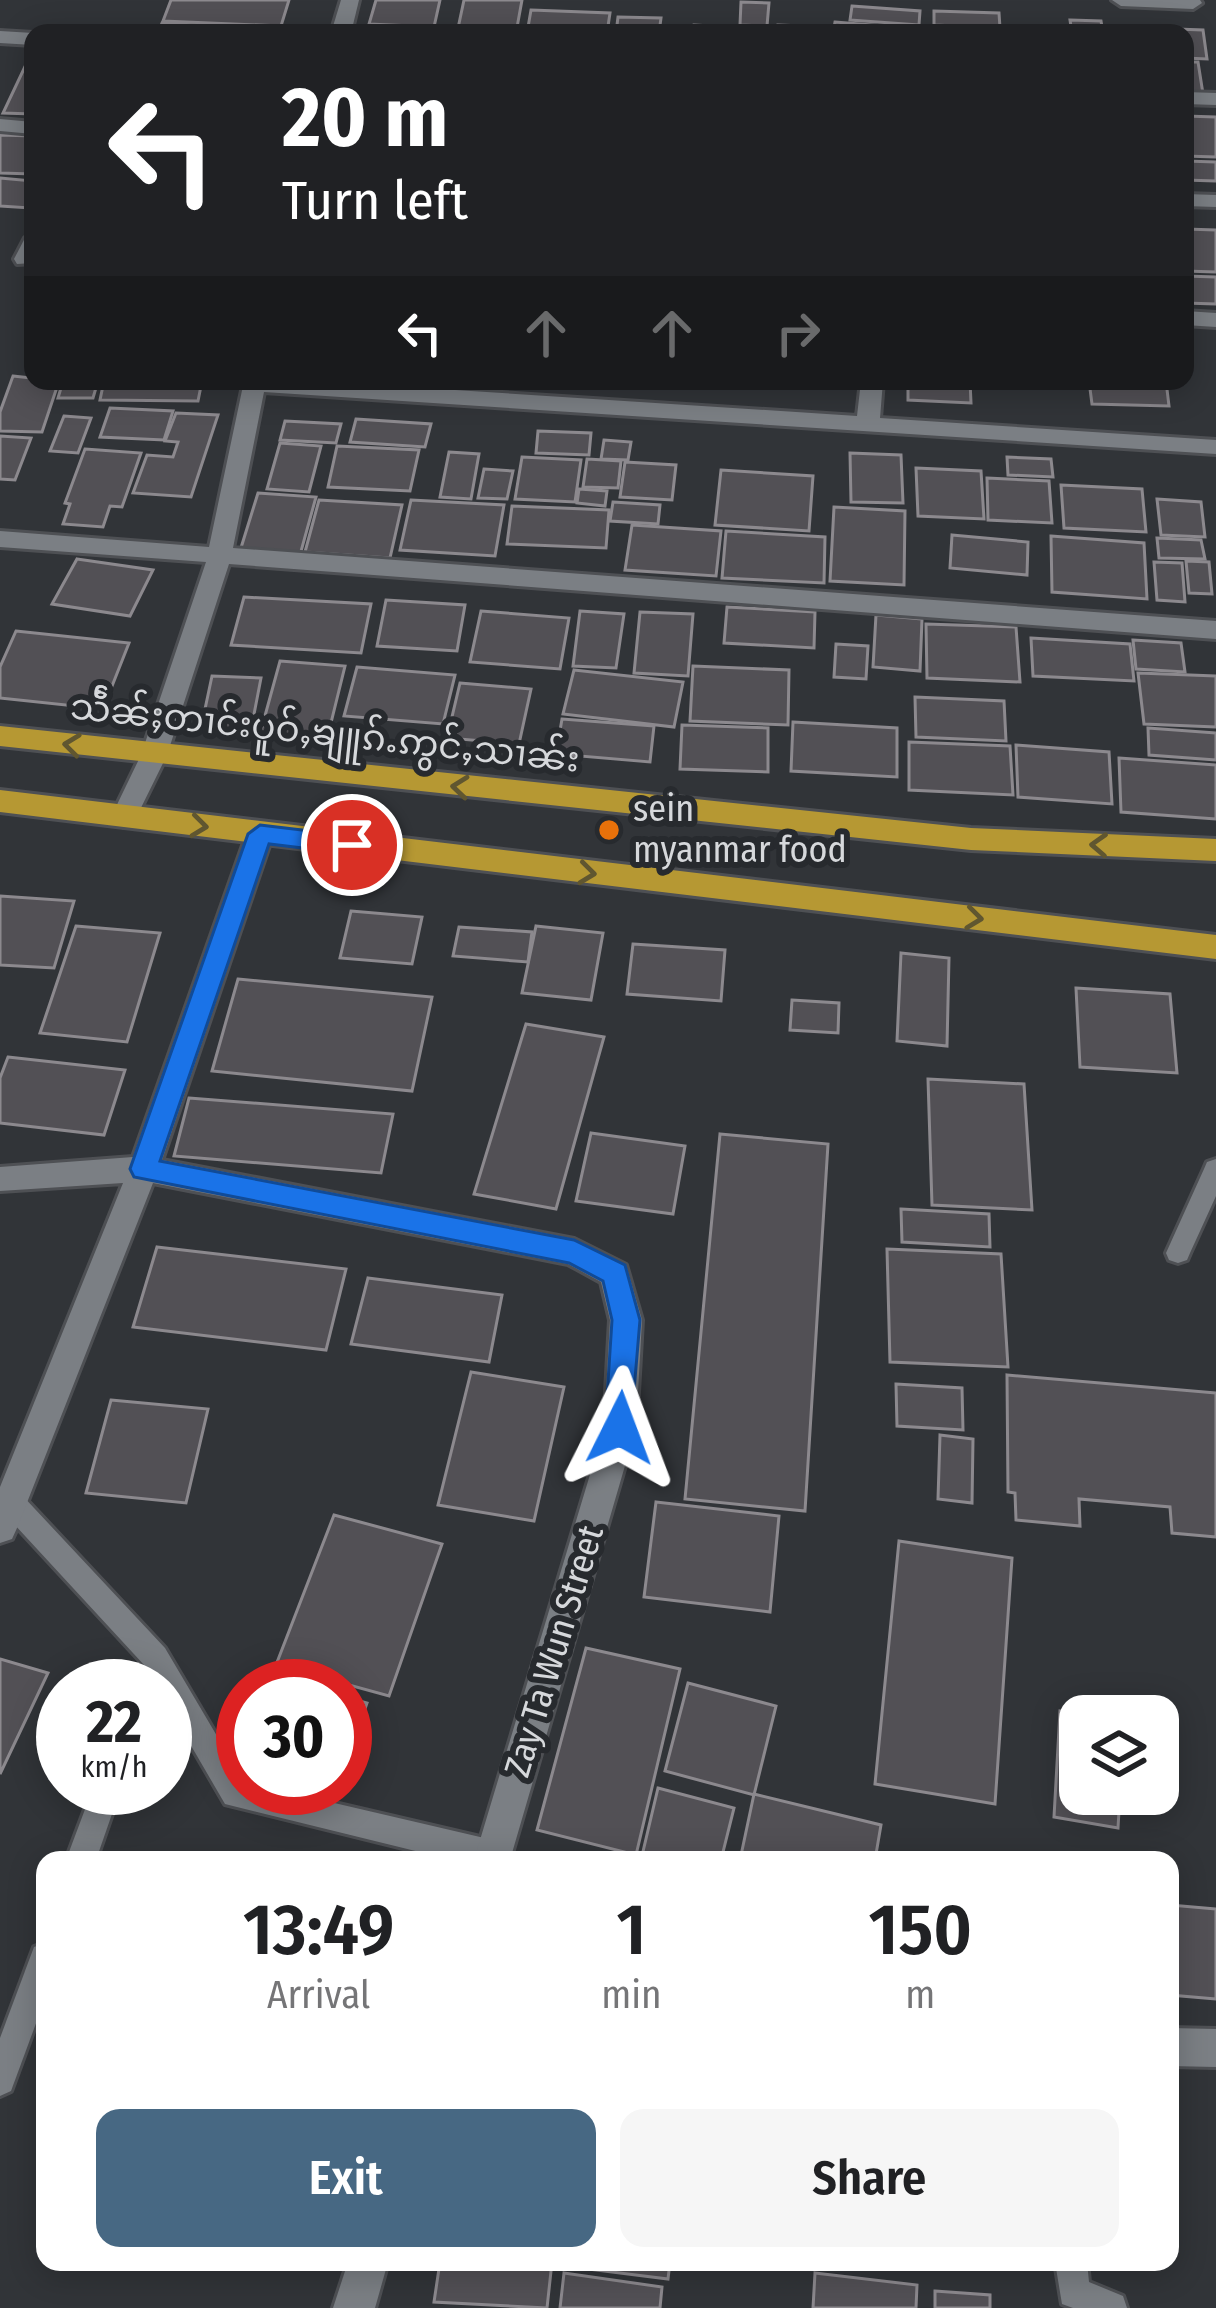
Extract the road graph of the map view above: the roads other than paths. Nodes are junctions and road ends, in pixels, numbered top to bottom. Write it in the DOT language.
graph roads {
  1 [pos="1121,0"];
  2 [pos="1191,1"];
  3 [pos="1216,15"];
  4 [pos="253,390"];
  5 [pos="372,390"];
  6 [pos="871,390"];
  7 [pos="868,424"];
  8 [pos="1216,447"];
  9 [pos="0,539"];
  10 [pos="219,559"];
  11 [pos="1216,630"];
  12 [pos="0,736"];
  13 [pos="154,755"];
  14 [pos="0,800"];
  15 [pos="124,817"];
  16 [pos="260,834"];
  17 [pos="1216,850"];
  18 [pos="1216,947"];
  19 [pos="144,1169"];
  20 [pos="1216,1169"];
  21 [pos="0,1179"];
  22 [pos="1178,1253"];
  23 [pos="5,1515"];
  24 [pos="155,1657"];
  25 [pos="97,1815"];
  26 [pos="84,1851"];
  27 [pos="468,1851"];
  28 [pos="499,1851"];
  29 [pos="36,1982"];
  30 [pos="1179,2047"];
  31 [pos="1216,2048"];
  32 [pos="0,2080"];
  33 [pos="365,2271"];
  34 [pos="1072,2271"];
  35 [pos="354,2308"];
  36 [pos="1111,2308"];
  1 -- 2 [label="street"];
  2 -- 3 [label="street"];
  4 -- 10 [label="street"];
  5 -- 7 [label="street"];
  6 -- 7 [label="street"];
  7 -- 8 [label="street"];
  9 -- 10 [label="street"];
  10 -- 11 [label="street"];
  10 -- 13 [label="street"];
  13 -- 12 [label="highway, သဵႅၼ်ႈတၢင်းပူဝ်ႇၶျူၵ်ႉဢွင်ႇသၢၼ်း, one-way"];
  13 -- 15 [label="street"];
  17 -- 13 [label="highway, သဵႅၼ်ႈတၢင်းပူဝ်ႇၶျူၵ်ႉဢွင်ႇသၢၼ်း, one-way"];
  14 -- 15 [label="highway"];
  15 -- 16 [label="highway, one-way"];
  16 -- 18 [label="highway, one-way"];
  16 -- 19 [label="street"];
  19 -- 21 [label="street"];
  19 -- 23 [label="street"];
  19 -- 28 [label="street, Zay Ta Wun Street"];
  20 -- 22 [label="lane"];
  23 -- 24 [label="lane"];
  24 -- 27 [label="lane"];
  25 -- 26 [label="lane"];
  29 -- 32 [label="lane"];
  30 -- 31 [label="street"];
  33 -- 35 [label="street"];
  34 -- 36 [label="lane"];
}
